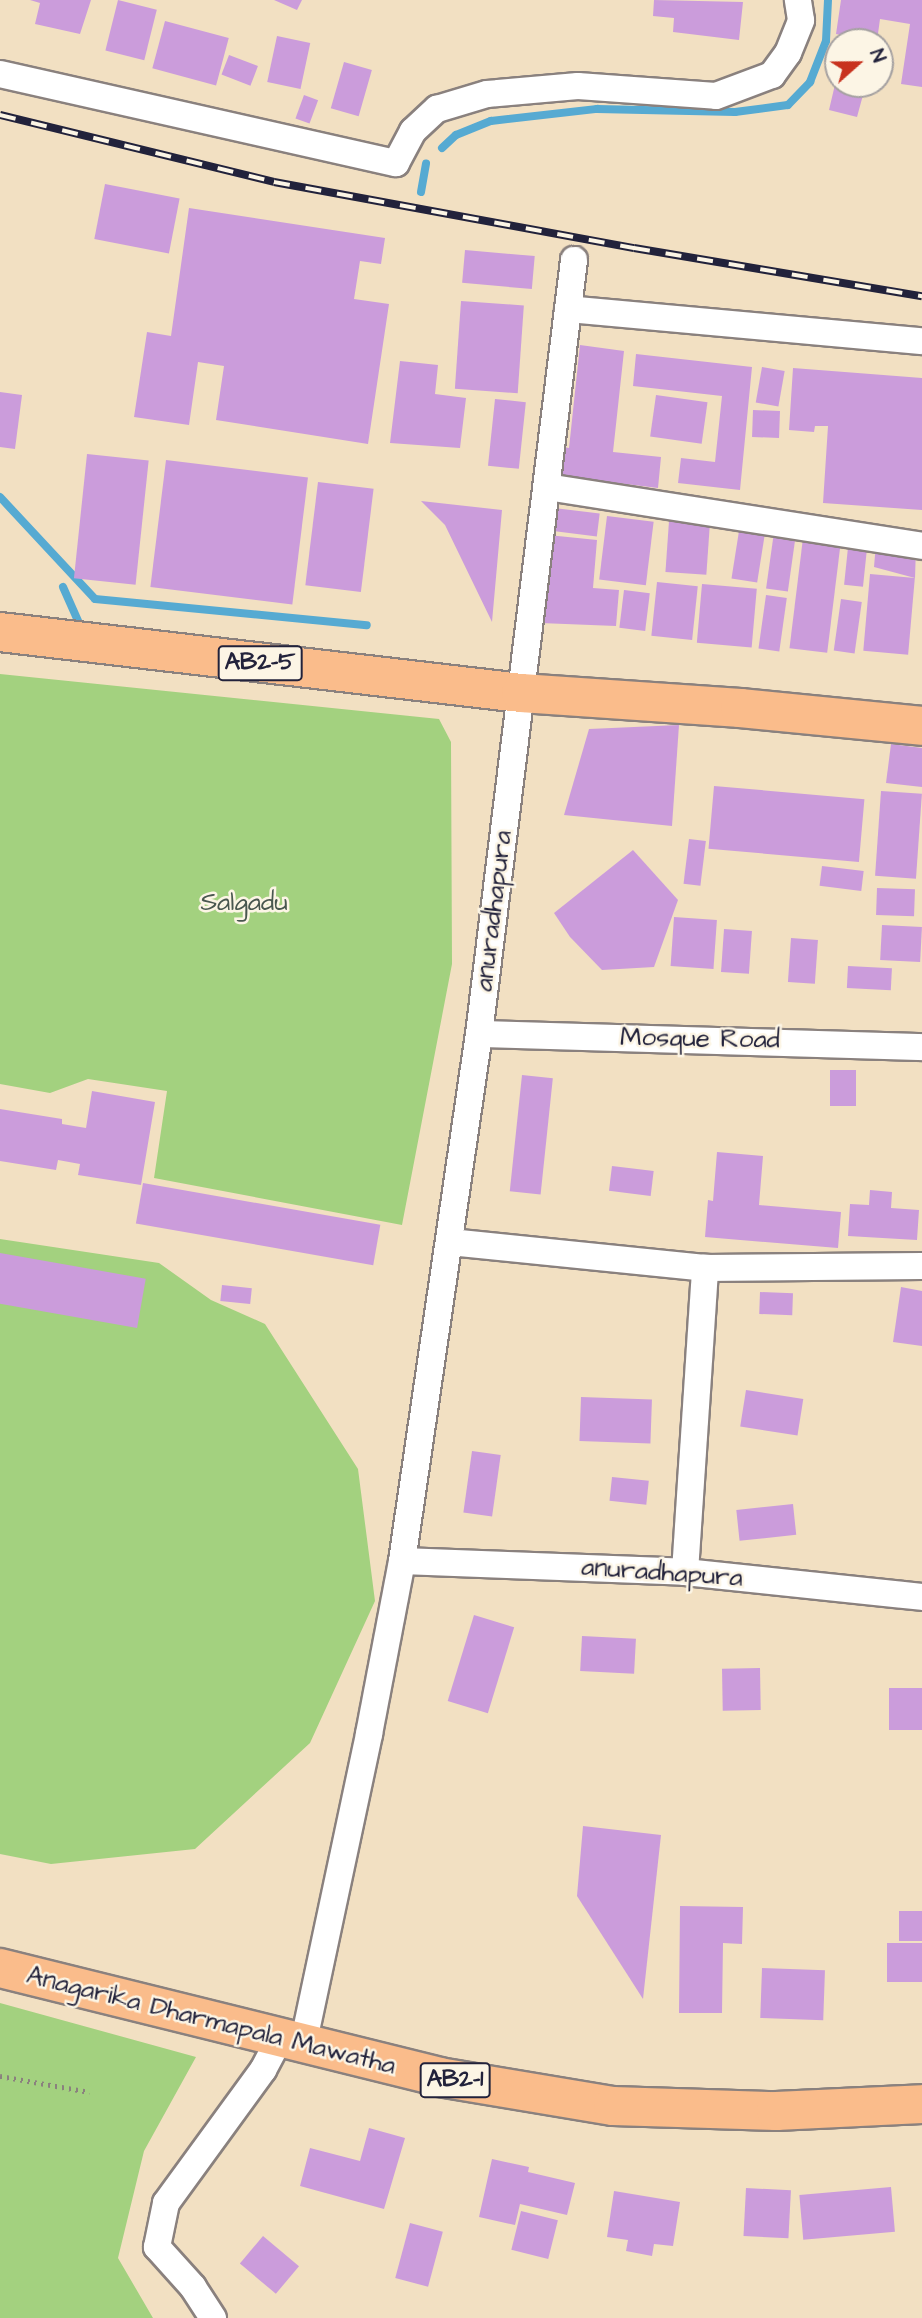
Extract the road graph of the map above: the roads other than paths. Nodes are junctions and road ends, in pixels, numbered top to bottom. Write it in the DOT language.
graph roads {
  1 [pos="798,0"];
  2 [pos="0,74"];
  3 [pos="574,260"];
  4 [pos="568,309"];
  5 [pos="922,341"];
  6 [pos="547,487"];
  7 [pos="922,546"];
  8 [pos="0,632"];
  9 [pos="521,693"];
  10 [pos="922,726"];
  11 [pos="479,1034"];
  12 [pos="922,1047"];
  13 [pos="450,1241"];
  14 [pos="922,1266"];
  15 [pos="705,1268"];
  16 [pos="402,1560"];
  17 [pos="685,1572"];
  18 [pos="922,1597"];
  19 [pos="0,1968"];
  20 [pos="291,2042"];
  21 [pos="922,2104"];
  22 [pos="213,2318"];
  1 -- 2 [label="street"];
  3 -- 4 [label="street, anuradhapura"];
  4 -- 5 [label="street"];
  4 -- 6 [label="street, anuradhapura"];
  6 -- 7 [label="street"];
  6 -- 9 [label="street, anuradhapura"];
  8 -- 9 [label="main road, AB2-5"];
  9 -- 10 [label="main road, AB2-5"];
  9 -- 11 [label="street, anuradhapura"];
  11 -- 12 [label="street, Mosque Road"];
  11 -- 13 [label="street, anuradhapura"];
  13 -- 15 [label="street"];
  13 -- 16 [label="street, anuradhapura"];
  14 -- 15 [label="street"];
  15 -- 17 [label="street"];
  16 -- 17 [label="street, anuradhapura"];
  16 -- 20 [label="street, anuradhapura"];
  17 -- 18 [label="street, anuradhapura"];
  19 -- 20 [label="main road, Anagarika Dharmapala Mawatha / AB2-1"];
  20 -- 21 [label="main road, Anagarika Dharmapala Mawatha / AB2-1"];
  20 -- 22 [label="street, anuradhapura"];
}
